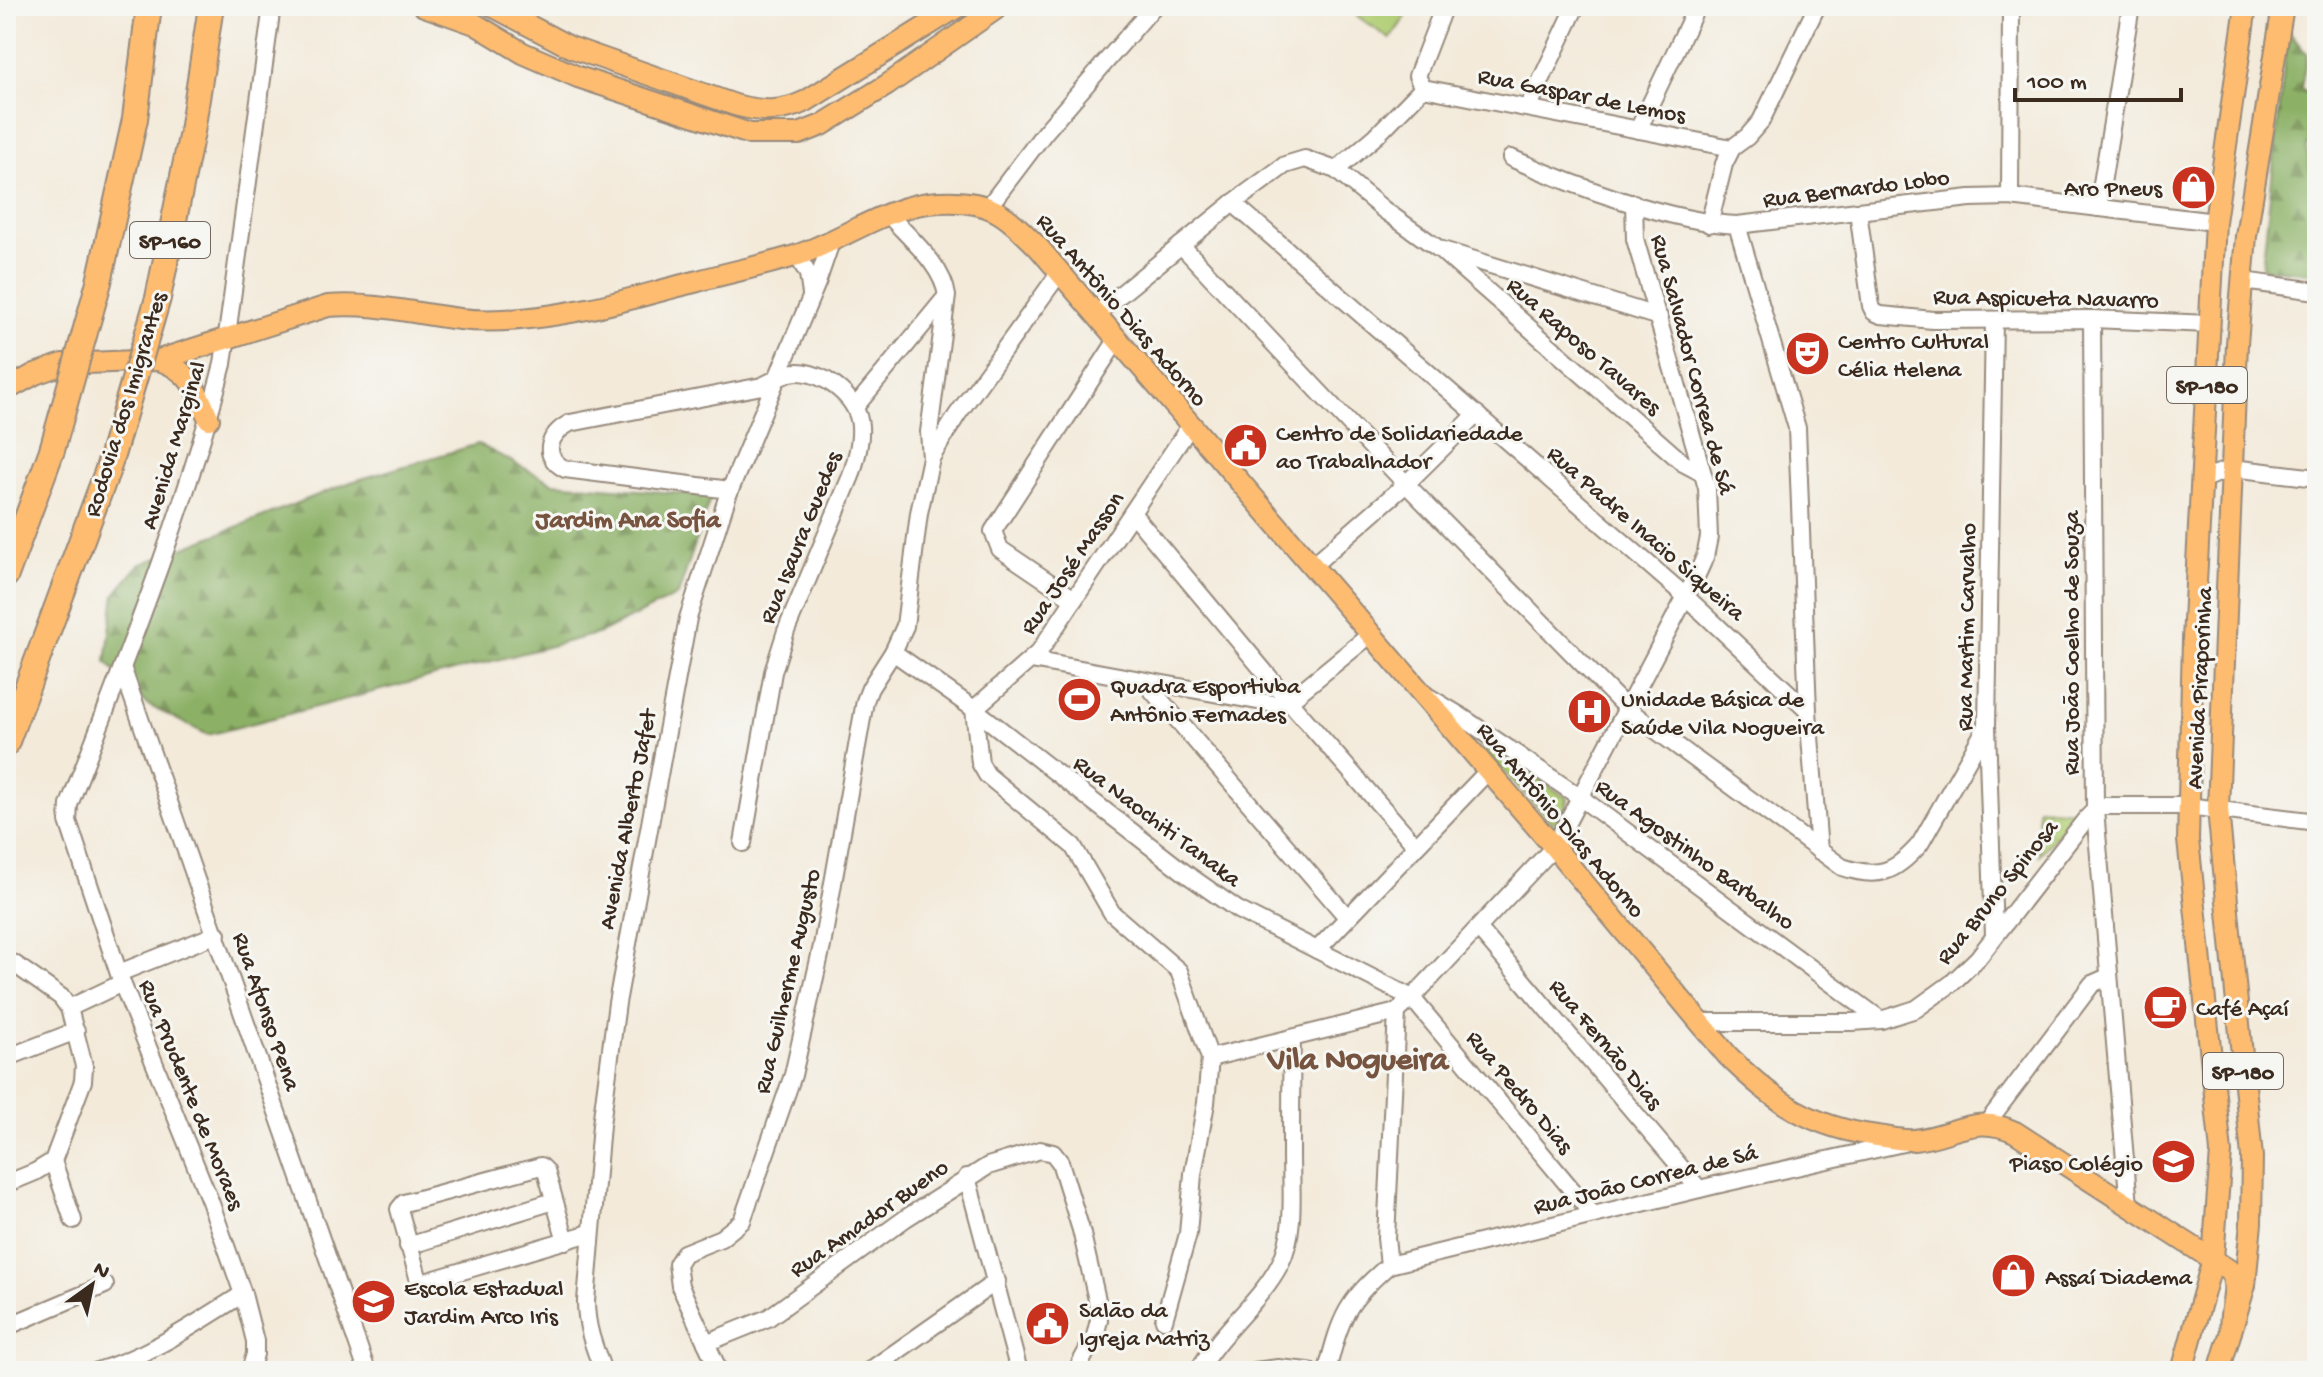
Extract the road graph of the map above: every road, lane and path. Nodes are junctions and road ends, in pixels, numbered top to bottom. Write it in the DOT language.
graph roads {
  1 [pos="149,6"];
  2 [pos="211,6"];
  3 [pos="272,6"];
  4 [pos="424,6"];
  5 [pos="439,6"];
  6 [pos="485,6"];
  7 [pos="492,6"];
  8 [pos="959,6"];
  9 [pos="1000,6"];
  10 [pos="1154,6"];
  11 [pos="1576,6"];
  12 [pos="1697,6"];
  13 [pos="1817,6"];
  14 [pos="2011,6"];
  15 [pos="2131,6"];
  16 [pos="2246,6"];
  17 [pos="2283,6"];
  18 [pos="1446,7"];
  19 [pos="939,19"];
  20 [pos="494,36"];
  21 [pos="570,47"];
  22 [pos="887,85"];
  23 [pos="1423,88"];
  24 [pos="1528,108"];
  25 [pos="1638,130"];
  26 [pos="1732,148"];
  27 [pos="1511,158"];
  28 [pos="1336,170"];
  29 [pos="2010,197"];
  30 [pos="1233,203"];
  31 [pos="1634,203"];
  32 [pos="989,206"];
  33 [pos="2098,208"];
  34 [pos="1858,211"];
  35 [pos="889,215"];
  36 [pos="2215,222"];
  37 [pos="1709,224"];
  38 [pos="1737,225"];
  39 [pos="831,242"];
  40 [pos="1181,245"];
  41 [pos="1439,249"];
  42 [pos="797,255"];
  43 [pos="1060,272"];
  44 [pos="2243,281"];
  45 [pos="2317,291"];
  46 [pos="811,295"];
  47 [pos="947,296"];
  48 [pos="1095,315"];
  49 [pos="1659,317"];
  50 [pos="2092,319"];
  51 [pos="1994,320"];
  52 [pos="2210,324"];
  53 [pos="226,340"];
  54 [pos="1117,340"];
  55 [pos="159,360"];
  56 [pos="776,380"];
  57 [pos="6,390"];
  58 [pos="932,399"];
  59 [pos="856,406"];
  60 [pos="1477,414"];
  61 [pos="957,415"];
  62 [pos="209,419"];
  63 [pos="1190,426"];
  64 [pos="931,458"];
  65 [pos="2232,468"];
  66 [pos="1702,473"];
  67 [pos="2317,478"];
  68 [pos="2203,479"];
  69 [pos="1406,484"];
  70 [pos="730,490"];
  71 [pos="1132,513"];
  72 [pos="1311,567"];
  73 [pos="6,575"];
  74 [pos="1684,595"];
  75 [pos="1074,599"];
  76 [pos="1371,634"];
  77 [pos="893,652"];
  78 [pos="1031,660"];
  79 [pos="122,667"];
  80 [pos="1144,681"];
  81 [pos="1421,693"];
  82 [pos="1289,701"];
  83 [pos="974,709"];
  84 [pos="1627,709"];
  85 [pos="1808,711"];
  86 [pos="1987,726"];
  87 [pos="1479,729"];
  88 [pos="1456,733"];
  89 [pos="6,744"];
  90 [pos="1487,772"];
  91 [pos="1581,798"];
  92 [pos="2187,806"];
  93 [pos="2218,809"];
  94 [pos="2095,810"];
  95 [pos="2317,822"];
  96 [pos="73,835"];
  97 [pos="743,843"];
  98 [pos="1415,845"];
  99 [pos="1554,847"];
  100 [pos="1819,851"];
  101 [pos="1347,917"];
  102 [pos="1479,929"];
  103 [pos="217,934"];
  104 [pos="1994,936"];
  105 [pos="1317,950"];
  106 [pos="6,961"];
  107 [pos="2108,977"];
  108 [pos="121,978"];
  109 [pos="1412,998"];
  110 [pos="69,1008"];
  111 [pos="1397,1012"];
  112 [pos="1881,1020"];
  113 [pos="1698,1022"];
  114 [pos="76,1031"];
  115 [pos="1292,1038"];
  116 [pos="6,1058"];
  117 [pos="1210,1058"];
  118 [pos="1987,1123"];
  119 [pos="1912,1141"];
  120 [pos="53,1161"];
  121 [pos="967,1177"];
  122 [pos="6,1184"];
  123 [pos="1699,1189"];
  124 [pos="554,1201"];
  125 [pos="2129,1206"];
  126 [pos="1593,1215"];
  127 [pos="73,1220"];
  128 [pos="590,1233"];
  129 [pos="566,1241"];
  130 [pos="408,1246"];
  131 [pos="2213,1259"];
  132 [pos="1389,1265"];
  133 [pos="997,1281"];
  134 [pos="105,1285"];
  135 [pos="243,1294"];
  136 [pos="1164,1320"];
  137 [pos="6,1327"];
  138 [pos="2231,1331"];
  139 [pos="706,1343"];
  140 [pos="97,1371"];
  141 [pos="250,1371"];
  142 [pos="367,1371"];
  143 [pos="603,1371"];
  144 [pos="719,1371"];
  145 [pos="869,1371"];
  146 [pos="1019,1371"];
  147 [pos="1076,1371"];
  148 [pos="1198,1371"];
  149 [pos="1255,1371"];
  150 [pos="1309,1371"];
  151 [pos="1327,1371"];
  152 [pos="2182,1371"];
  153 [pos="2219,1371"];
  1 -- 73 [label="highway, SP-160, bridge"];
  2 -- 89 [label="highway, Rodovia dos Imigrantes / SP-160, bridge"];
  3 -- 53 [label="street, Avenida Marginal"];
  4 -- 20 [label="main road"];
  5 -- 6 [label="main road"];
  7 -- 21 [label="main road"];
  8 -- 19 [label="main road"];
  9 -- 22 [label="main road"];
  10 -- 32 [label="street"];
  11 -- 24 [label="street"];
  12 -- 25 [label="street"];
  13 -- 26 [label="street"];
  14 -- 29 [label="street"];
  15 -- 33 [label="street"];
  16 -- 36 [label="main road, Avenida Piraporinha / SP-180"];
  17 -- 44 [label="main road, Avenida Piraporinha / SP-180"];
  18 -- 23 [label="street"];
  19 -- 21 [label="main road"];
  19 -- 22 [label="main road"];
  20 -- 21 [label="main road"];
  20 -- 22 [label="main road"];
  23 -- 24 [label="street, Rua Gaspar de Lemos"];
  23 -- 28 [label="street"];
  24 -- 25 [label="street, Rua Gaspar de Lemos"];
  25 -- 26 [label="street, Rua Gaspar de Lemos"];
  26 -- 37 [label="street"];
  27 -- 31 [label="street, Rua Bernardo Lobo"];
  28 -- 30 [label="street"];
  28 -- 41 [label="street"];
  29 -- 33 [label="street, Rua Bernardo Lobo"];
  29 -- 34 [label="street, Rua Bernardo Lobo"];
  30 -- 40 [label="street"];
  30 -- 60 [label="street, Rua Padre Inacio Siqueira"];
  31 -- 37 [label="street, Rua Bernardo Lobo"];
  31 -- 49 [label="street, Rua Salvador Correa de Sá"];
  32 -- 35 [label="main road"];
  32 -- 43 [label="main road, Rua Antônio Dias Adorno"];
  33 -- 36 [label="street, Rua Bernardo Lobo"];
  34 -- 38 [label="street, Rua Bernardo Lobo"];
  34 -- 51 [label="street, Rua Aspicueta Navarro"];
  35 -- 39 [label="main road"];
  35 -- 47 [label="street"];
  36 -- 52 [label="main road, Avenida Piraporinha / SP-180"];
  37 -- 38 [label="street, Rua Bernardo Lobo"];
  38 -- 85 [label="street"];
  39 -- 42 [label="main road"];
  39 -- 46 [label="street, Avenida Alberto Jafet"];
  40 -- 48 [label="street"];
  40 -- 69 [label="street"];
  41 -- 49 [label="street"];
  41 -- 66 [label="street, Rua Raposo Tavares"];
  42 -- 46 [label="street"];
  42 -- 53 [label="main road"];
  43 -- 48 [label="main road, Rua Antônio Dias Adorno"];
  43 -- 61 [label="street"];
  44 -- 45 [label="street"];
  44 -- 65 [label="main road, Avenida Piraporinha / SP-180"];
  46 -- 56 [label="street, Avenida Alberto Jafet"];
  47 -- 58 [label="street"];
  47 -- 59 [label="street"];
  48 -- 54 [label="main road, Rua Antônio Dias Adorno"];
  49 -- 66 [label="street, Rua Salvador Correa de Sá"];
  50 -- 51 [label="street, Rua Aspicueta Navarro"];
  50 -- 52 [label="street, Rua Aspicueta Navarro"];
  50 -- 94 [label="street, Rua João Coelho de Souza"];
  51 -- 86 [label="street, Rua Martim Carvalho"];
  52 -- 68 [label="main road, Avenida Piraporinha / SP-180"];
  53 -- 55 [label="main road"];
  53 -- 62 [label="street, Avenida Marginal"];
  54 -- 63 [label="main road, Rua Antônio Dias Adorno"];
  54 -- 75 [label="street"];
  55 -- 57 [label="main road"];
  55 -- 62 [label="main road"];
  56 -- 59 [label="street"];
  56 -- 70 [label="street, Avenida Alberto Jafet"];
  56 -- 70 [label="street"];
  58 -- 61 [label="street"];
  58 -- 64 [label="street"];
  59 -- 97 [label="street, Rua Isaura Guedes"];
  60 -- 69 [label="street"];
  60 -- 74 [label="street, Rua Padre Inacio Siqueira"];
  61 -- 64 [label="street"];
  62 -- 79 [label="street, Avenida Marginal"];
  63 -- 71 [label="street, Rua José Masson"];
  63 -- 72 [label="main road, Rua Antônio Dias Adorno"];
  64 -- 77 [label="street"];
  65 -- 67 [label="street"];
  65 -- 68 [label="street"];
  65 -- 93 [label="main road, Avenida Piraporinha / SP-180"];
  66 -- 74 [label="street, Rua Salvador Correa de Sá"];
  68 -- 92 [label="main road, Avenida Piraporinha / SP-180"];
  69 -- 72 [label="street"];
  69 -- 84 [label="street"];
  70 -- 128 [label="street, Avenida Alberto Jafet"];
  71 -- 75 [label="street, Rua José Masson"];
  71 -- 82 [label="street"];
  72 -- 76 [label="main road, Rua Antônio Dias Adorno"];
  74 -- 84 [label="street, Rua Salvador Correa de Sá"];
  74 -- 85 [label="street, Rua Padre Inacio Siqueira"];
  75 -- 78 [label="street, Rua José Masson"];
  76 -- 81 [label="main road, Rua Antônio Dias Adorno"];
  76 -- 82 [label="street"];
  77 -- 83 [label="street, Rua Naochiti Tanaka"];
  77 -- 139 [label="street, Rua Guilherme Augusto"];
  78 -- 80 [label="street"];
  78 -- 83 [label="street, Rua José Masson"];
  79 -- 96 [label="street, Avenida Marginal"];
  79 -- 103 [label="street, Rua Afonso Pena"];
  80 -- 82 [label="street"];
  80 -- 101 [label="street"];
  81 -- 87 [label="street, Rua Agostinho Barbalho"];
  81 -- 88 [label="main road, Rua Antônio Dias Adorno"];
  82 -- 98 [label="street"];
  83 -- 105 [label="street, Rua Naochiti Tanaka"];
  83 -- 117 [label="street"];
  84 -- 91 [label="street, Rua Salvador Correa de Sá"];
  84 -- 100 [label="street"];
  85 -- 100 [label="street"];
  86 -- 100 [label="street"];
  86 -- 104 [label="street, Rua Martim Carvalho"];
  87 -- 88 [label="street"];
  87 -- 91 [label="street, Rua Agostinho Barbalho"];
  88 -- 90 [label="main road, Rua Antônio Dias Adorno"];
  90 -- 98 [label="street"];
  90 -- 99 [label="main road, Rua Antônio Dias Adorno"];
  91 -- 99 [label="street, Rua Salvador Correa de Sá"];
  91 -- 112 [label="street, Rua Agostinho Barbalho"];
  92 -- 93 [label="street"];
  92 -- 94 [label="street"];
  92 -- 131 [label="main road, Avenida Piraporinha / SP-180"];
  93 -- 95 [label="street"];
  93 -- 138 [label="main road, Avenida Piraporinha / SP-180"];
  94 -- 104 [label="street, Rua Bruno Spinosa"];
  94 -- 107 [label="street, Rua João Coelho de Souza"];
  96 -- 108 [label="street, Rua Prudente de Moraes"];
  98 -- 101 [label="street"];
  99 -- 102 [label="street, Rua Salvador Correa de Sá"];
  99 -- 113 [label="main road, Rua Antônio Dias Adorno"];
  101 -- 105 [label="street"];
  102 -- 109 [label="street, Rua Salvador Correa de Sá"];
  102 -- 123 [label="street, Rua Fernão Dias"];
  103 -- 108 [label="street"];
  103 -- 142 [label="street, Rua Afonso Pena"];
  104 -- 112 [label="street, Rua Bruno Spinosa"];
  105 -- 109 [label="street, Rua Naochiti Tanaka"];
  106 -- 110 [label="street"];
  107 -- 118 [label="street"];
  107 -- 125 [label="street, Rua João Coelho de Souza"];
  108 -- 110 [label="street"];
  108 -- 135 [label="street, Rua Prudente de Moraes"];
  109 -- 111 [label="street, Rua Salvador Correa de Sá"];
  109 -- 126 [label="street, Rua Pedro Dias"];
  110 -- 114 [label="street"];
  111 -- 115 [label="street, Rua Salvador Correa de Sá"];
  111 -- 132 [label="street"];
  112 -- 113 [label="street, Rua Bruno Spinosa"];
  113 -- 119 [label="main road, Rua Antônio Dias Adorno"];
  114 -- 116 [label="street"];
  114 -- 120 [label="street"];
  115 -- 117 [label="street, Rua Salvador Correa de Sá"];
  115 -- 148 [label="street"];
  117 -- 136 [label="street"];
  118 -- 119 [label="main road, Rua Antônio Dias Adorno"];
  118 -- 125 [label="main road"];
  119 -- 123 [label="street, Rua João Correa de Sá"];
  120 -- 122 [label="street"];
  120 -- 127 [label="street"];
  121 -- 133 [label="street"];
  121 -- 139 [label="street, Rua Amador Bueno"];
  121 -- 147 [label="street, Rua Amador Bueno"];
  123 -- 126 [label="street, Rua João Correa de Sá"];
  124 -- 129 [label="street"];
  124 -- 130 [label="street"];
  124 -- 130 [label="street"];
  125 -- 131 [label="main road"];
  126 -- 132 [label="street, Rua João Correa de Sá"];
  128 -- 129 [label="street"];
  128 -- 143 [label="street, Avenida Alberto Jafet"];
  129 -- 130 [label="street"];
  131 -- 138 [label="main road"];
  131 -- 152 [label="main road, Avenida Piraporinha / SP-180"];
  132 -- 151 [label="street"];
  133 -- 145 [label="street"];
  133 -- 146 [label="street"];
  134 -- 137 [label="street"];
  135 -- 140 [label="street"];
  135 -- 141 [label="street, Rua Prudente de Moraes"];
  138 -- 153 [label="main road, Avenida Piraporinha / SP-180"];
  139 -- 144 [label="street"];
  149 -- 150 [label="street"];
}
